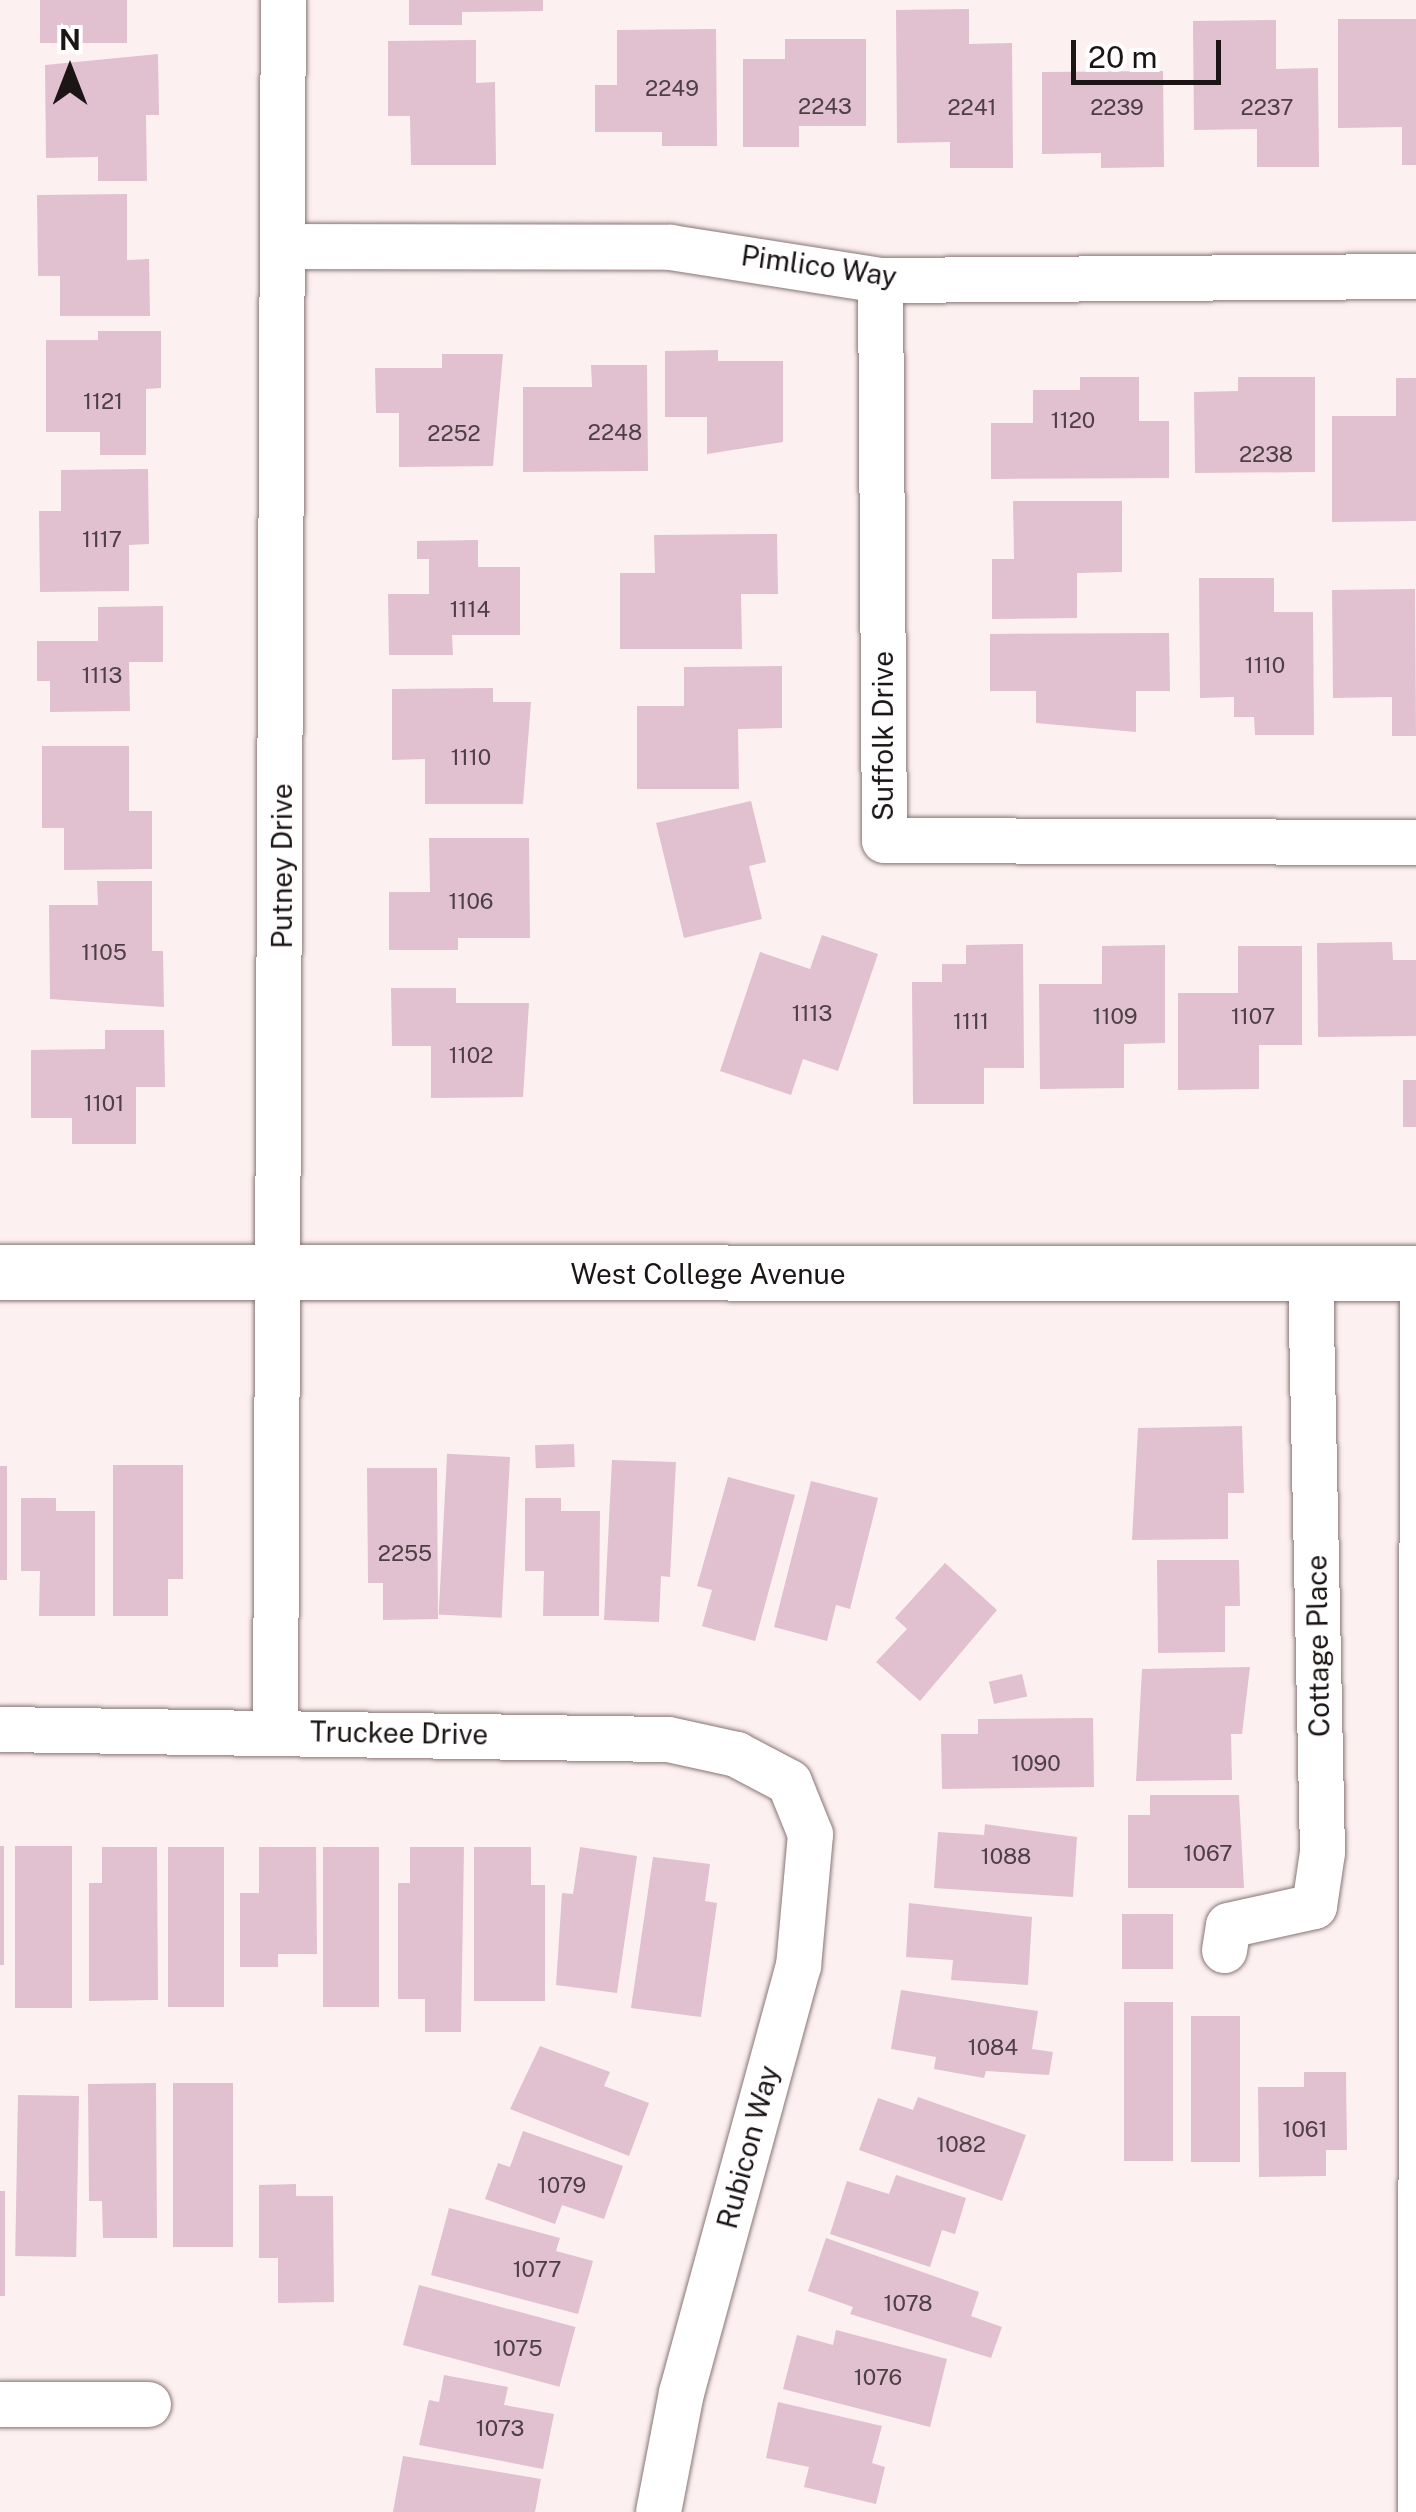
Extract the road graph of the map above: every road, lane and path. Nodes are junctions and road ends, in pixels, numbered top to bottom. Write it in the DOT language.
graph roads {
  1 [pos="283,0"];
  2 [pos="282,246"];
  3 [pos="1416,276"];
  4 [pos="880,280"];
  5 [pos="1416,842"];
  6 [pos="0,1272"];
  7 [pos="1310,1273"];
  8 [pos="1413,1273"];
  9 [pos="281,1275"];
  10 [pos="0,1730"];
  11 [pos="275,1732"];
  12 [pos="790,1782"];
  13 [pos="1224,1950"];
  14 [pos="1411,2346"];
  15 [pos="0,2404"];
  16 [pos="148,2404"];
  17 [pos="658,2512"];
  18 [pos="1409,2512"];
  1 -- 2 [label="street, Putney Drive"];
  2 -- 4 [label="street, Pimlico Way"];
  2 -- 9 [label="street, Putney Drive"];
  3 -- 4 [label="street, Pimlico Way"];
  4 -- 5 [label="street, Suffolk Drive"];
  6 -- 9 [label="main road, West College Avenue"];
  7 -- 8 [label="main road, West College Avenue"];
  7 -- 9 [label="main road, West College Avenue"];
  7 -- 13 [label="street, Cottage Place"];
  8 -- 14 [label="lane"];
  9 -- 11 [label="street, Putney Drive"];
  10 -- 11 [label="street, Truckee Drive"];
  11 -- 12 [label="street, Truckee Drive"];
  12 -- 17 [label="street, Rubicon Way"];
  14 -- 18 [label="lane"];
  15 -- 16 [label="street"];
}
